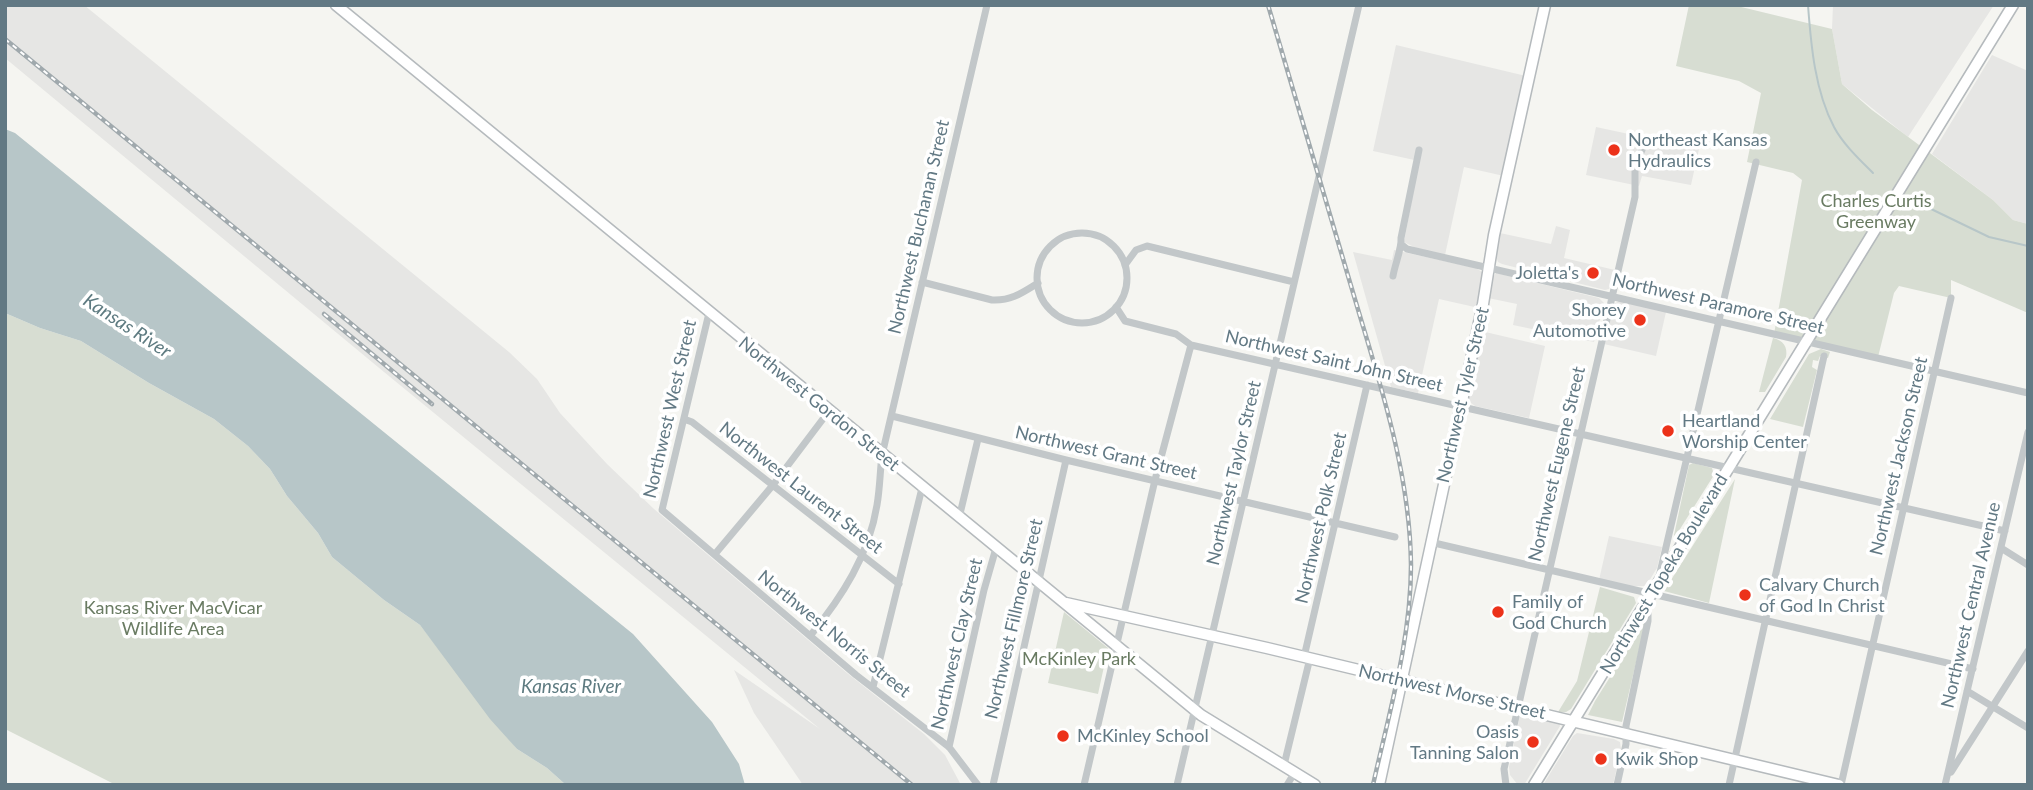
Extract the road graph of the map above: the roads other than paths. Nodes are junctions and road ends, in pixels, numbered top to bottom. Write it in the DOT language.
graph roads {
  1 [pos="336,5"];
  2 [pos="987,5"];
  3 [pos="1359,5"];
  4 [pos="1545,5"];
  5 [pos="2013,5"];
  6 [pos="1419,150"];
  7 [pos="1642,150"];
  8 [pos="1756,162"];
  9 [pos="1402,245"];
  10 [pos="1125,265"];
  11 [pos="1490,267"];
  12 [pos="1393,276"];
  13 [pos="922,282"];
  14 [pos="1294,282"];
  15 [pos="1038,283"];
  16 [pos="1611,296"];
  17 [pos="1951,298"];
  18 [pos="1116,307"];
  19 [pos="709,313"];
  20 [pos="1718,321"];
  21 [pos="1807,341"];
  22 [pos="1191,345"];
  23 [pos="1824,356"];
  24 [pos="1276,365"];
  25 [pos="1935,371"];
  26 [pos="1367,385"];
  27 [pos="2028,393"];
  28 [pos="1460,406"];
  29 [pos="829,411"];
  30 [pos="891,416"];
  31 [pos="684,419"];
  32 [pos="2028,432"];
  33 [pos="1580,433"];
  34 [pos="978,439"];
  35 [pos="882,455"];
  36 [pos="1688,458"];
  37 [pos="1066,460"];
  38 [pos="1729,468"];
  39 [pos="1155,480"];
  40 [pos="1795,483"];
  41 [pos="773,485"];
  42 [pos="922,488"];
  43 [pos="1244,500"];
  44 [pos="1903,508"];
  45 [pos="664,512"];
  46 [pos="959,518"];
  47 [pos="1336,522"];
  48 [pos="2005,531"];
  49 [pos="1395,537"];
  50 [pos="1430,542"];
  51 [pos="996,548"];
  52 [pos="2001,548"];
  53 [pos="715,554"];
  54 [pos="863,556"];
  55 [pos="2028,565"];
  56 [pos="1549,572"];
  57 [pos="1038,582"];
  58 [pos="899,584"];
  59 [pos="1658,584"];
  60 [pos="1649,598"];
  61 [pos="1063,603"];
  62 [pos="1124,615"];
  63 [pos="1765,621"];
  64 [pos="810,636"];
  65 [pos="1212,636"];
  66 [pos="1116,645"];
  67 [pos="1872,646"];
  68 [pos="2028,650"];
  69 [pos="1307,658"];
  70 [pos="1973,670"];
  71 [pos="1401,680"];
  72 [pos="873,687"];
  73 [pos="1967,691"];
  74 [pos="1517,707"];
  75 [pos="1993,707"];
  76 [pos="1195,710"];
  77 [pos="1574,721"];
  78 [pos="2028,728"];
  79 [pos="1626,735"];
  80 [pos="949,747"];
  81 [pos="1735,760"];
  82 [pos="1284,765"];
  83 [pos="1295,772"];
  84 [pos="1946,781"];
  85 [pos="978,785"];
  86 [pos="993,785"];
  87 [pos="1084,785"];
  88 [pos="1177,785"];
  89 [pos="1287,785"];
  90 [pos="1315,785"];
  91 [pos="1379,785"];
  92 [pos="1506,785"];
  93 [pos="1534,785"];
  94 [pos="1617,785"];
  95 [pos="1729,785"];
  96 [pos="1840,785"];
  1 -- 19 [label="main road, Northwest Gordon Street"];
  2 -- 13 [label="street, Northwest Buchanan Street"];
  3 -- 14 [label="street, Northwest Taylor Street"];
  4 -- 11 [label="main road, Northwest Tyler Street"];
  5 -- 21 [label="main road, Northwest Topeka Boulevard"];
  6 -- 9 [label="street"];
  7 -- 16 [label="street, Northwest Eugene Street"];
  8 -- 20 [label="street"];
  9 -- 11 [label="street, Northwest Paramore Street"];
  9 -- 12 [label="street"];
  10 -- 14 [label="street"];
  10 -- 15 [label="street"];
  10 -- 18 [label="street"];
  11 -- 16 [label="street, Northwest Paramore Street"];
  11 -- 28 [label="main road, Northwest Tyler Street"];
  13 -- 15 [label="street"];
  13 -- 30 [label="street, Northwest Buchanan Street"];
  14 -- 24 [label="street, Northwest Taylor Street"];
  15 -- 18 [label="street"];
  16 -- 20 [label="street, Northwest Paramore Street"];
  16 -- 33 [label="street, Northwest Eugene Street"];
  17 -- 25 [label="street, Northwest Jackson Street"];
  18 -- 22 [label="street, Northwest Saint John Street"];
  19 -- 29 [label="main road, Northwest Gordon Street"];
  19 -- 31 [label="street, Northwest West Street"];
  20 -- 21 [label="street, Northwest Paramore Street"];
  20 -- 36 [label="street"];
  21 -- 25 [label="street, Northwest Paramore Street"];
  21 -- 38 [label="main road, Northwest Topeka Boulevard"];
  22 -- 24 [label="street, Northwest Saint John Street"];
  22 -- 39 [label="street"];
  23 -- 40 [label="street"];
  24 -- 26 [label="street, Northwest Saint John Street"];
  24 -- 43 [label="street, Northwest Taylor Street"];
  25 -- 27 [label="street, Northwest Paramore Street"];
  25 -- 44 [label="street, Northwest Jackson Street"];
  26 -- 28 [label="street, Northwest Saint John Street"];
  26 -- 47 [label="street, Northwest Polk Street"];
  28 -- 33 [label="street, Northwest Saint John Street"];
  28 -- 50 [label="main road, Northwest Tyler Street"];
  29 -- 35 [label="main road, Northwest Gordon Street"];
  29 -- 41 [label="street"];
  30 -- 34 [label="street, Northwest Grant Street"];
  30 -- 35 [label="street, Northwest Buchanan Street"];
  31 -- 41 [label="street, Northwest Laurent Street"];
  31 -- 45 [label="street, Northwest West Street"];
  32 -- 48 [label="street, Northwest Central Avenue"];
  33 -- 36 [label="street, Northwest Saint John Street"];
  33 -- 56 [label="street, Northwest Eugene Street"];
  34 -- 37 [label="street, Northwest Grant Street"];
  34 -- 46 [label="street"];
  35 -- 42 [label="main road, Northwest Gordon Street"];
  35 -- 54 [label="street, Northwest Buchanan Street"];
  36 -- 38 [label="street, Northwest Saint John Street"];
  36 -- 59 [label="street"];
  37 -- 39 [label="street, Northwest Grant Street"];
  37 -- 57 [label="street, Northwest Fillmore Street"];
  38 -- 40 [label="street, Northwest Saint John Street"];
  38 -- 59 [label="main road, Northwest Topeka Boulevard"];
  39 -- 43 [label="street, Northwest Grant Street"];
  39 -- 62 [label="street"];
  40 -- 44 [label="street, Northwest Saint John Street"];
  40 -- 63 [label="street"];
  41 -- 53 [label="street"];
  41 -- 54 [label="street, Northwest Laurent Street"];
  42 -- 46 [label="main road, Northwest Gordon Street"];
  42 -- 58 [label="street"];
  43 -- 47 [label="street, Northwest Grant Street"];
  43 -- 65 [label="street, Northwest Taylor Street"];
  44 -- 48 [label="street, Northwest Saint John Street"];
  44 -- 67 [label="street, Northwest Jackson Street"];
  45 -- 53 [label="street, Northwest Norris Street"];
  46 -- 51 [label="main road, Northwest Gordon Street"];
  47 -- 49 [label="street, Northwest Grant Street"];
  47 -- 69 [label="street, Northwest Polk Street"];
  48 -- 52 [label="street, Northwest Central Avenue"];
  50 -- 56 [label="street"];
  50 -- 71 [label="main road, Northwest Tyler Street"];
  51 -- 57 [label="main road, Northwest Gordon Street"];
  51 -- 80 [label="street, Northwest Clay Street"];
  52 -- 55 [label="street"];
  52 -- 70 [label="street, Northwest Central Avenue"];
  53 -- 64 [label="street, Northwest Norris Street"];
  54 -- 58 [label="street, Northwest Laurent Street"];
  54 -- 64 [label="street, Northwest Buchanan Street"];
  56 -- 60 [label="street"];
  56 -- 74 [label="street, Northwest Eugene Street"];
  57 -- 61 [label="main road, Northwest Gordon Street"];
  57 -- 86 [label="street, Northwest Fillmore Street"];
  58 -- 72 [label="street"];
  59 -- 60 [label="main road, Northwest Topeka Boulevard"];
  60 -- 63 [label="street"];
  60 -- 77 [label="main road, Northwest Topeka Boulevard"];
  60 -- 79 [label="street"];
  61 -- 62 [label="main road, Northwest Morse Street"];
  61 -- 66 [label="main road, Northwest Gordon Street"];
  62 -- 65 [label="main road, Northwest Morse Street"];
  62 -- 66 [label="street"];
  63 -- 67 [label="street"];
  63 -- 81 [label="street"];
  64 -- 72 [label="street, Northwest Norris Street"];
  65 -- 69 [label="main road, Northwest Morse Street"];
  65 -- 76 [label="street, Northwest Taylor Street"];
  66 -- 76 [label="main road, Northwest Gordon Street"];
  66 -- 87 [label="street"];
  67 -- 70 [label="street"];
  67 -- 96 [label="street, Northwest Jackson Street"];
  68 -- 75 [label="street"];
  69 -- 71 [label="main road, Northwest Morse Street"];
  69 -- 82 [label="street, Northwest Polk Street"];
  70 -- 73 [label="street, Northwest Central Avenue"];
  71 -- 74 [label="main road, Northwest Morse Street"];
  71 -- 91 [label="main road, Northwest Tyler Street"];
  72 -- 80 [label="street, Northwest Norris Street"];
  73 -- 75 [label="street"];
  73 -- 84 [label="street, Northwest Central Avenue"];
  74 -- 77 [label="main road, Northwest Morse Street"];
  74 -- 92 [label="street, Northwest Eugene Street"];
  75 -- 78 [label="street"];
  75 -- 84 [label="street"];
  76 -- 82 [label="main road, Northwest Gordon Street"];
  76 -- 88 [label="street, Northwest Taylor Street"];
  77 -- 79 [label="main road, Northwest Morse Street"];
  77 -- 93 [label="main road, Northwest Topeka Boulevard"];
  79 -- 81 [label="main road, Northwest Morse Street"];
  79 -- 94 [label="street"];
  80 -- 85 [label="street, Northwest Norris Street"];
  81 -- 95 [label="street"];
  81 -- 96 [label="main road, Northwest Morse Street"];
  82 -- 83 [label="main road, Northwest Gordon Street"];
  83 -- 89 [label="street"];
  83 -- 90 [label="main road, Northwest Gordon Street"];
}
